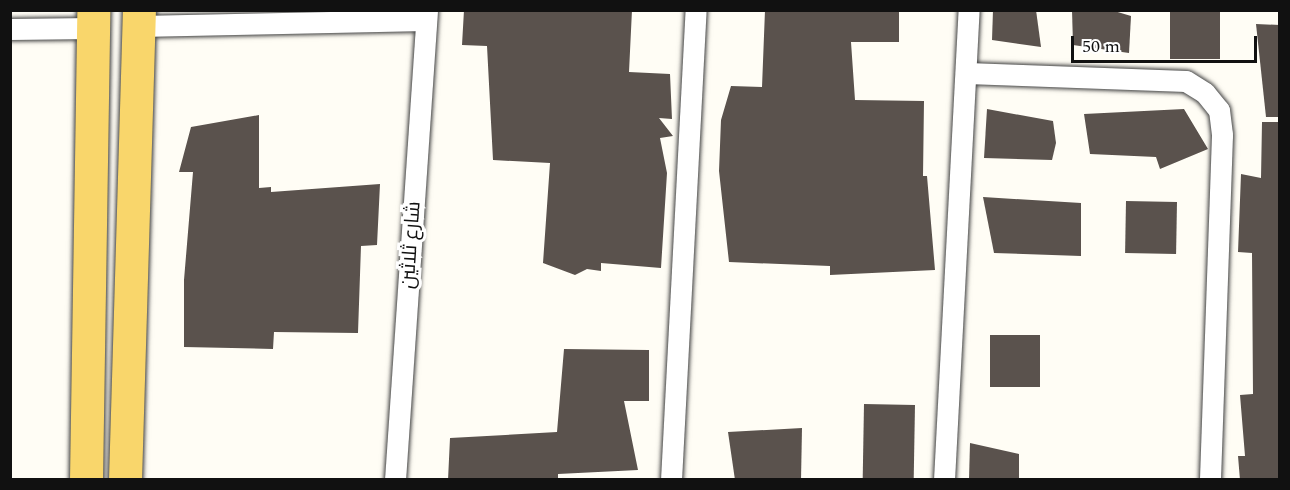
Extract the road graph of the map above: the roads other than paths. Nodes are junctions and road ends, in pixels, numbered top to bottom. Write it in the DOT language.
graph roads {
  1 [pos="696,10"];
  2 [pos="969,10"];
  3 [pos="427,15"];
  4 [pos="139,18"];
  5 [pos="93,19"];
  6 [pos="10,29"];
  7 [pos="966,73"];
  8 [pos="86,480"];
  9 [pos="125,480"];
  10 [pos="395,480"];
  11 [pos="671,480"];
  12 [pos="944,480"];
  13 [pos="1210,480"];
  1 -- 11 [label="street"];
  2 -- 7 [label="street"];
  3 -- 4 [label="street"];
  3 -- 10 [label="street, شارع ثلاثين"];
  4 -- 9 [label="main road"];
  5 -- 6 [label="street"];
  5 -- 8 [label="main road"];
  7 -- 12 [label="street"];
  7 -- 13 [label="street"];
}
